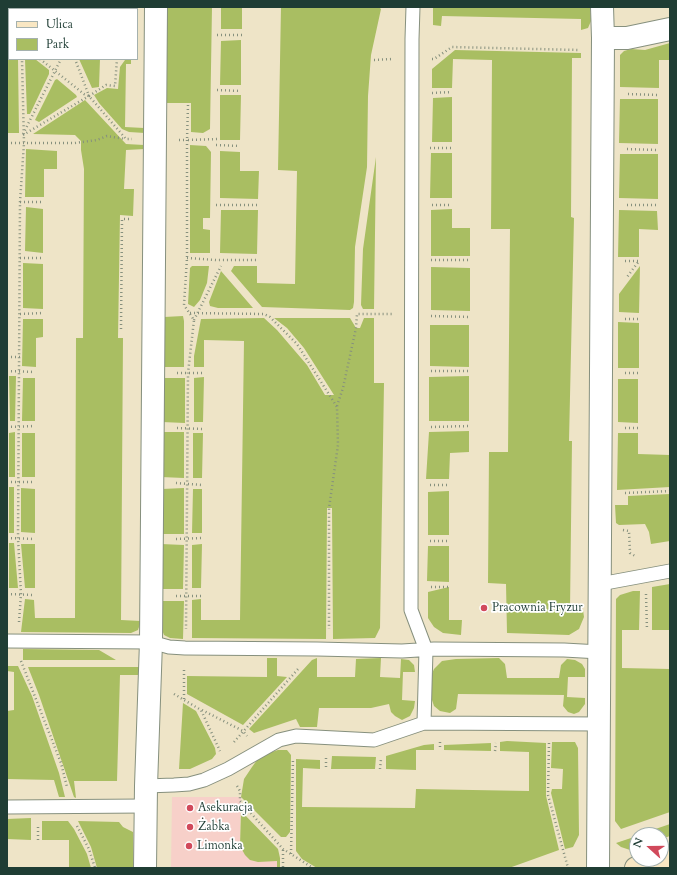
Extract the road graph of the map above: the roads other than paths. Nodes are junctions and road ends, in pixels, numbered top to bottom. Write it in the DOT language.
graph roads {
  1 [pos="156,7"];
  2 [pos="413,7"];
  3 [pos="602,7"];
  4 [pos="670,29"];
  5 [pos="603,38"];
  6 [pos="670,571"];
  7 [pos="600,584"];
  8 [pos="13,641"];
  9 [pos="151,642"];
  10 [pos="426,650"];
  11 [pos="600,652"];
  12 [pos="424,724"];
  13 [pos="599,724"];
  14 [pos="146,796"];
  15 [pos="7,807"];
  16 [pos="670,856"];
  17 [pos="145,868"];
  18 [pos="598,868"];
  19 [pos="636,868"];
  1 -- 9 [label="street"];
  2 -- 10 [label="lane"];
  3 -- 5 [label="street"];
  4 -- 5 [label="street"];
  5 -- 7 [label="street"];
  6 -- 7 [label="lane"];
  7 -- 11 [label="street"];
  8 -- 9 [label="lane"];
  9 -- 10 [label="lane"];
  9 -- 14 [label="street"];
  10 -- 11 [label="lane"];
  10 -- 12 [label="lane"];
  11 -- 13 [label="street"];
  12 -- 13 [label="lane"];
  12 -- 14 [label="lane"];
  13 -- 18 [label="street"];
  14 -- 15 [label="lane"];
  14 -- 17 [label="street"];
  16 -- 19 [label="street"];
}
